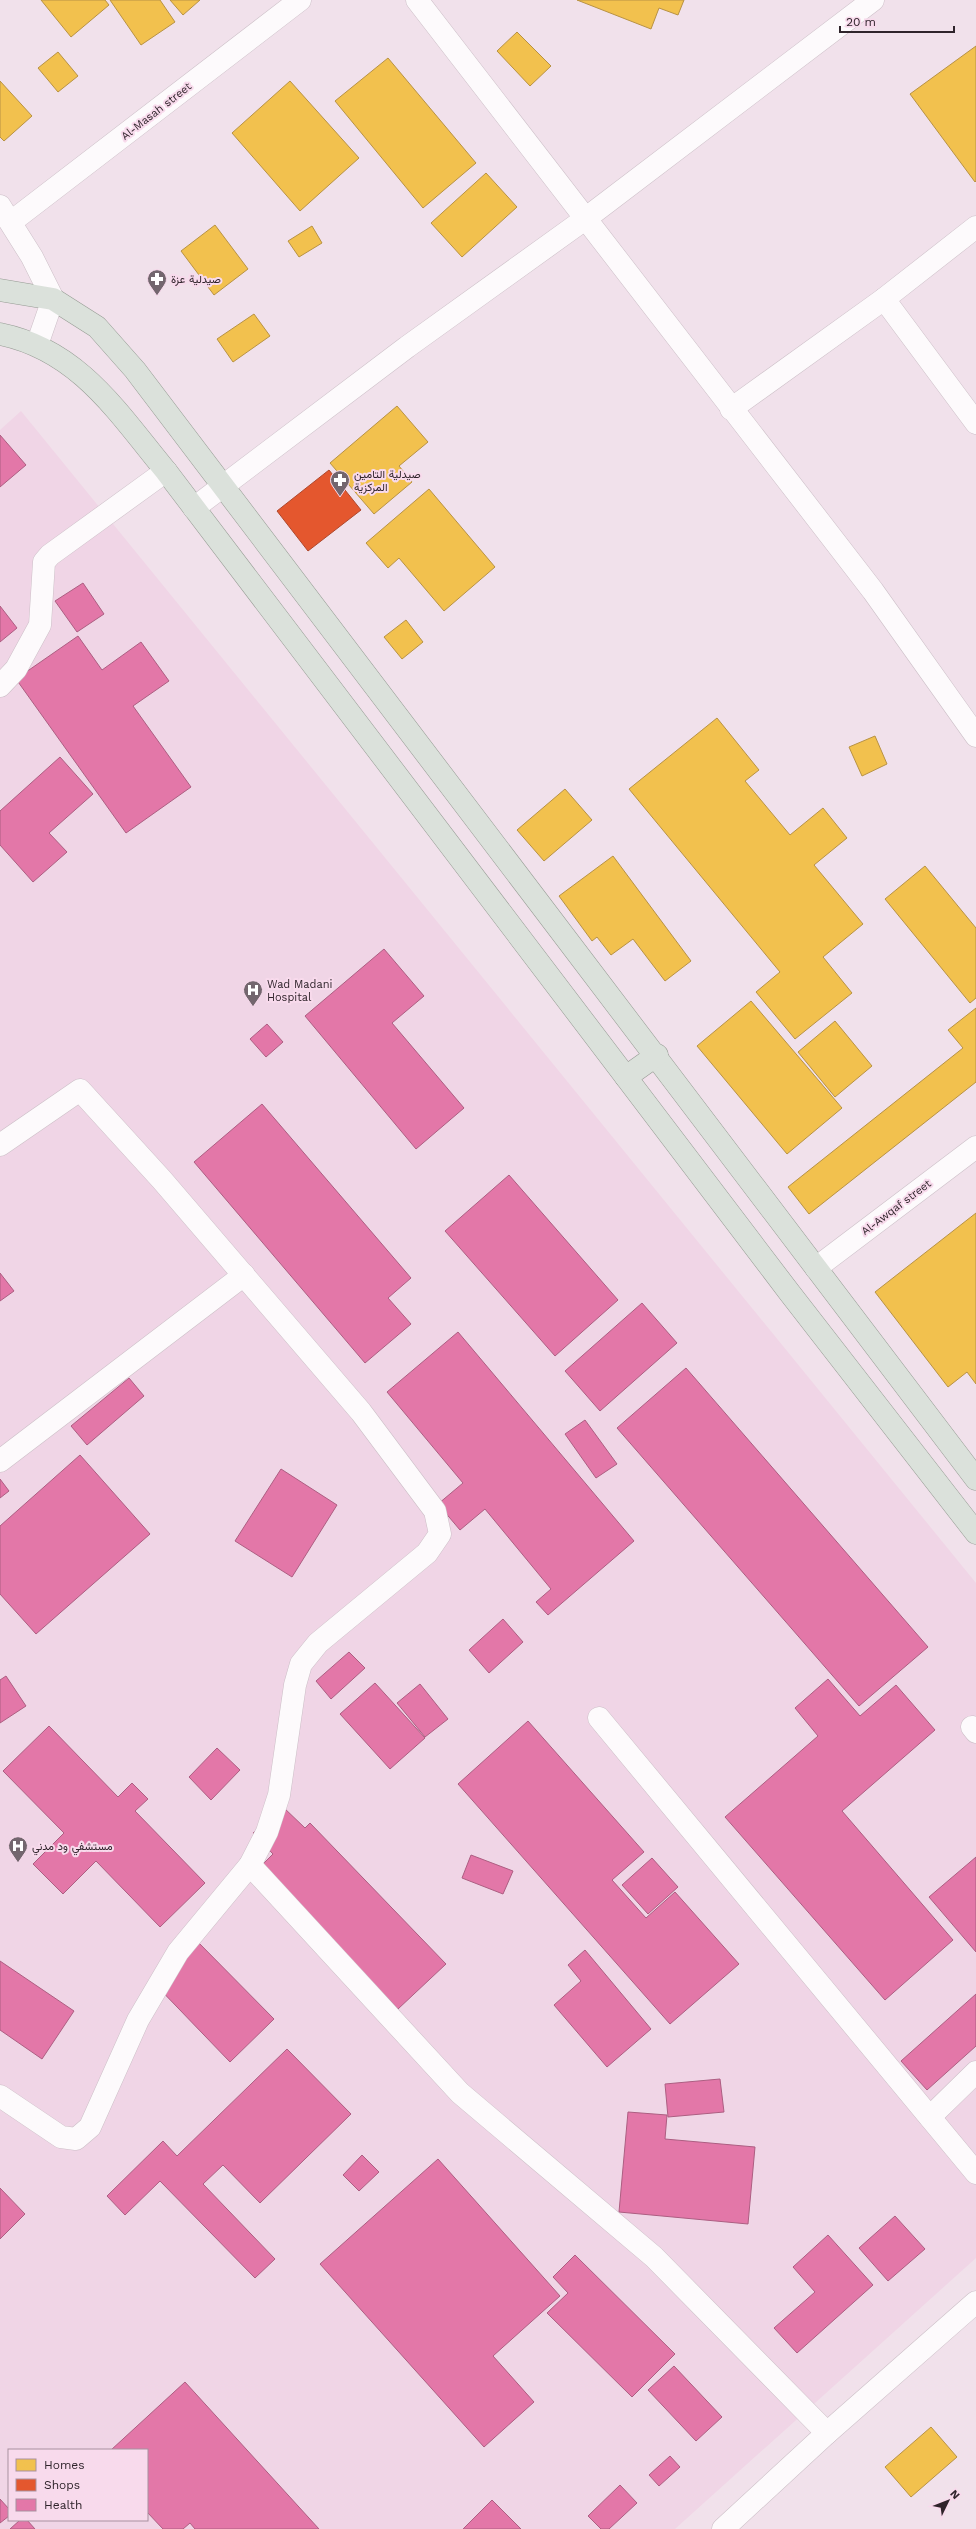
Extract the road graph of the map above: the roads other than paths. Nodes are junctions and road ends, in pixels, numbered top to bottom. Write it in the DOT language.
graph roads {
  1 [pos="300,0"];
  2 [pos="417,0"];
  3 [pos="873,0"];
  4 [pos="6,214"];
  5 [pos="585,219"];
  6 [pos="976,227"];
  7 [pos="0,290"];
  8 [pos="53,299"];
  9 [pos="884,299"];
  10 [pos="0,334"];
  11 [pos="37,344"];
  12 [pos="731,409"];
  13 [pos="976,424"];
  14 [pos="166,471"];
  15 [pos="224,486"];
  16 [pos="194,508"];
  17 [pos="0,686"];
  18 [pos="976,736"];
  19 [pos="529,891"];
  20 [pos="502,912"];
  21 [pos="656,1055"];
  22 [pos="626,1077"];
  23 [pos="0,1145"];
  24 [pos="976,1147"];
  25 [pos="816,1268"];
  26 [pos="244,1275"];
  27 [pos="0,1461"];
  28 [pos="976,1479"];
  29 [pos="976,1533"];
  30 [pos="599,1718"];
  31 [pos="250,1865"];
  32 [pos="976,2072"];
  33 [pos="0,2096"];
  34 [pos="930,2116"];
  35 [pos="976,2173"];
  36 [pos="976,2302"];
  37 [pos="827,2433"];
  38 [pos="724,2529"];
  1 -- 4 [label="street, Al-Masah street"];
  2 -- 5 [label="street"];
  3 -- 5 [label="street"];
  4 -- 8 [label="street"];
  5 -- 12 [label="street"];
  5 -- 15 [label="street"];
  6 -- 9 [label="street"];
  7 -- 8 [label="main road"];
  8 -- 11 [label="street"];
  8 -- 15 [label="main road"];
  9 -- 12 [label="street"];
  9 -- 13 [label="street"];
  10 -- 11 [label="main road"];
  11 -- 14 [label="main road"];
  12 -- 18 [label="street"];
  14 -- 16 [label="main road"];
  14 -- 17 [label="street"];
  15 -- 16 [label="street"];
  15 -- 19 [label="main road"];
  16 -- 20 [label="main road"];
  19 -- 20 [label="main road"];
  19 -- 21 [label="main road"];
  20 -- 22 [label="main road"];
  21 -- 22 [label="main road"];
  21 -- 25 [label="main road"];
  22 -- 29 [label="main road"];
  23 -- 26 [label="street"];
  24 -- 25 [label="street, Al-Awqaf street"];
  25 -- 28 [label="main road"];
  26 -- 27 [label="street"];
  26 -- 31 [label="street"];
  30 -- 34 [label="street"];
  31 -- 33 [label="street"];
  31 -- 37 [label="street"];
  32 -- 34 [label="street"];
  34 -- 35 [label="street"];
  36 -- 37 [label="street"];
  37 -- 38 [label="street"];
}
